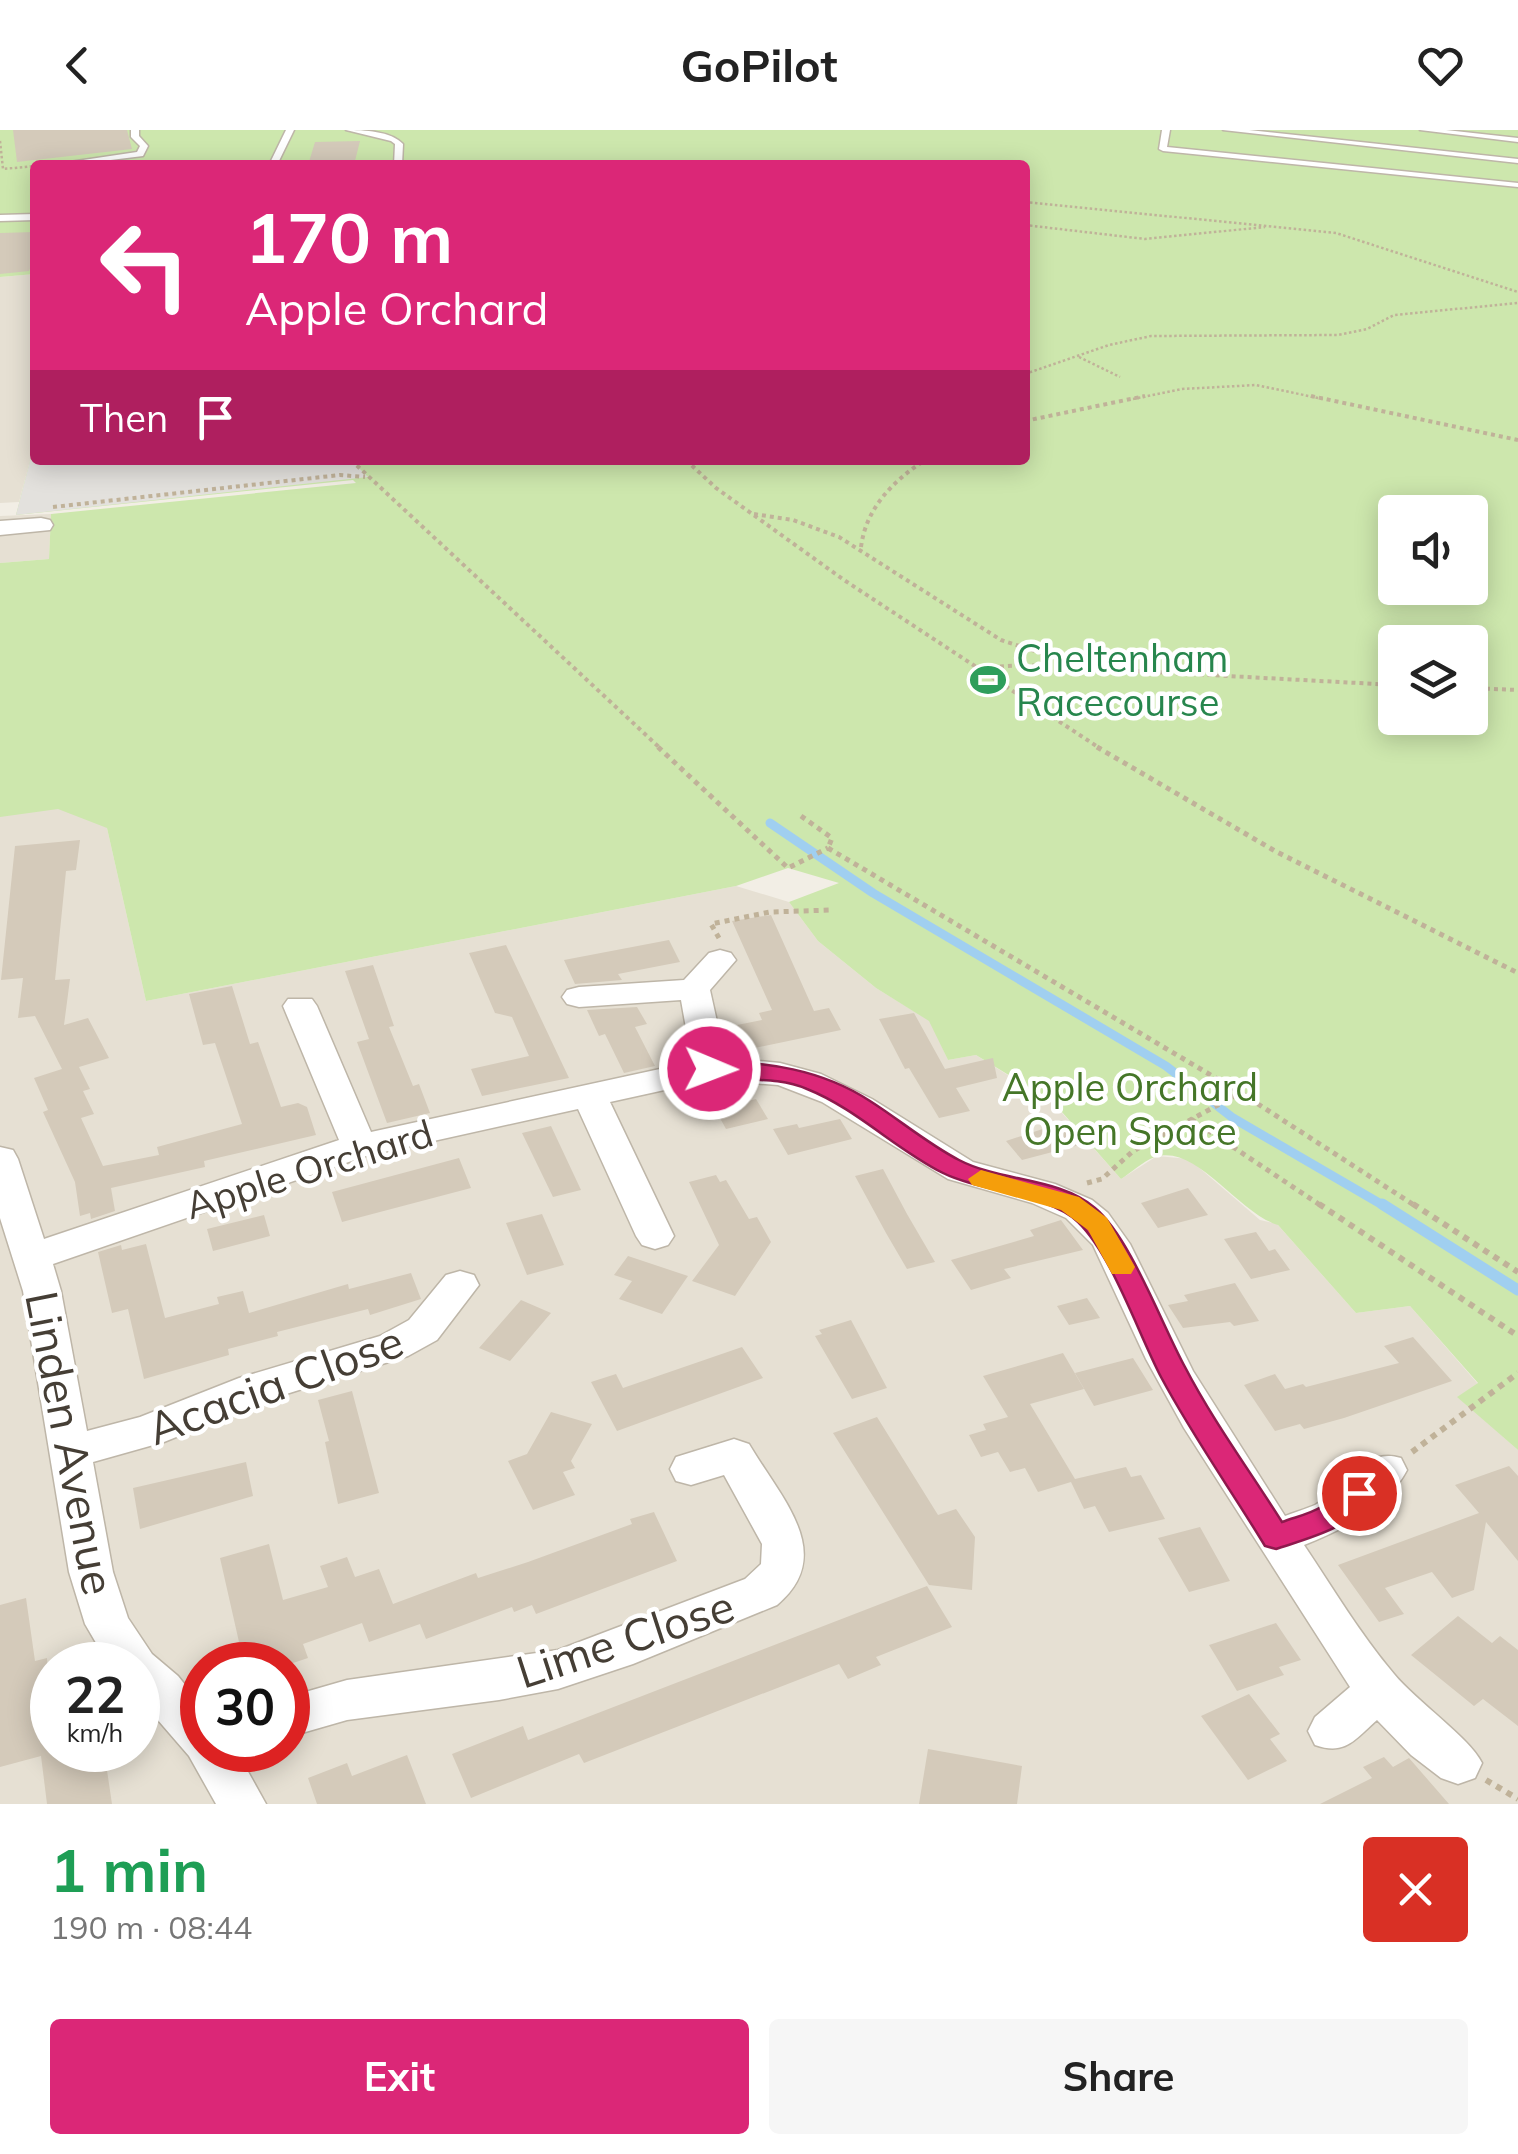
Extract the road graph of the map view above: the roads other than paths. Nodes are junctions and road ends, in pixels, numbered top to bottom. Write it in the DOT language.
graph roads {
  1 [pos="135,130"];
  2 [pos="290,130"];
  3 [pos="350,130"];
  4 [pos="1166,130"];
  5 [pos="1227,130"];
  6 [pos="1424,130"];
  7 [pos="1454,132"];
  8 [pos="1518,140"];
  9 [pos="1452,154"];
  10 [pos="85,160"];
  11 [pos="275,160"];
  12 [pos="398,160"];
  13 [pos="1518,162"];
  14 [pos="1518,185"];
  15 [pos="30,216"];
  16 [pos="0,218"];
  17 [pos="39,517"];
  18 [pos="0,528"];
  19 [pos="720,960"];
  20 [pos="693,989"];
  21 [pos="579,998"];
  22 [pos="300,1006"];
  23 [pos="710,1069"];
  24 [pos="590,1098"];
  25 [pos="358,1146"];
  26 [pos="0,1160"];
  27 [pos="655,1236"];
  28 [pos="33,1256"];
  29 [pos="460,1285"];
  30 [pos="70,1452"];
  31 [pos="1400,1460"];
  32 [pos="692,1469"];
  33 [pos="1276,1537"];
  34 [pos="120,1642"];
  35 [pos="160,1688"];
  36 [pos="1378,1691"];
  37 [pos="180,1711"];
  38 [pos="310,1711"];
  39 [pos="1332,1732"];
  40 [pos="1458,1763"];
  41 [pos="225,1772"];
  42 [pos="242,1804"];
  1 -- 10 [label="lane"];
  2 -- 11 [label="lane"];
  3 -- 12 [label="lane"];
  4 -- 14 [label="lane"];
  5 -- 9 [label="lane"];
  6 -- 7 [label="lane"];
  7 -- 8 [label="lane"];
  7 -- 9 [label="lane"];
  9 -- 13 [label="lane"];
  15 -- 16 [label="lane"];
  17 -- 18 [label="street"];
  19 -- 20 [label="street"];
  20 -- 21 [label="street"];
  20 -- 23 [label="street"];
  22 -- 25 [label="street"];
  23 -- 24 [label="street, Apple Orchard"];
  23 -- 33 [label="street, Apple Orchard"];
  24 -- 25 [label="street, Apple Orchard"];
  24 -- 27 [label="street"];
  25 -- 28 [label="street, Apple Orchard"];
  26 -- 28 [label="street, Linden Avenue"];
  28 -- 30 [label="street, Linden Avenue"];
  29 -- 30 [label="street, Acacia Close"];
  30 -- 34 [label="street, Linden Avenue"];
  31 -- 33 [label="street"];
  32 -- 38 [label="street, Lime Close"];
  33 -- 36 [label="street, Apple Orchard"];
  35 -- 37 [label="street, Linden Avenue"];
  36 -- 39 [label="street"];
  36 -- 40 [label="street, Apple Orchard"];
  41 -- 42 [label="street, Linden Avenue"];
}
